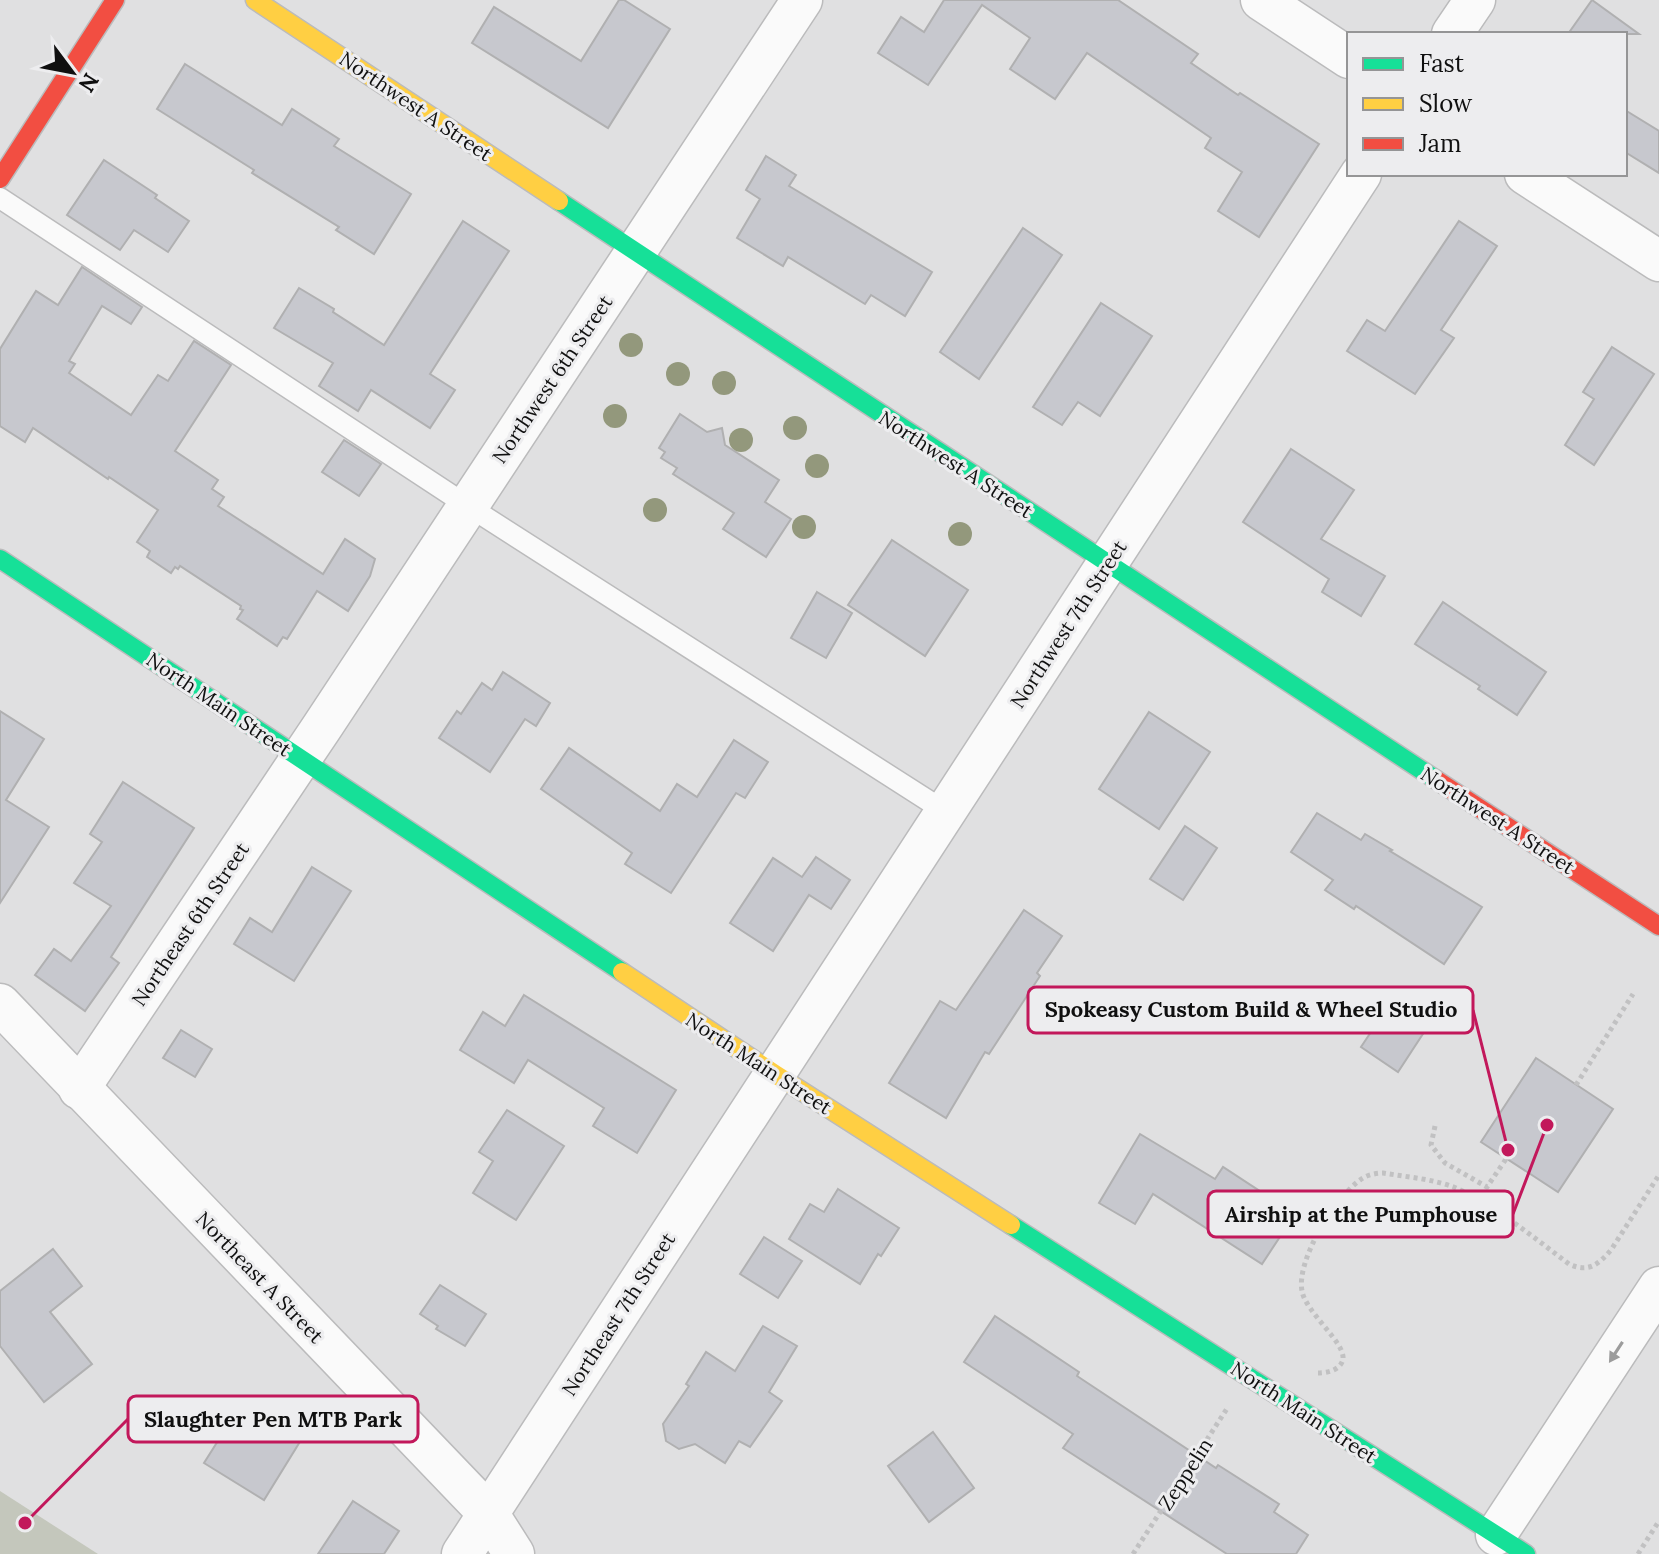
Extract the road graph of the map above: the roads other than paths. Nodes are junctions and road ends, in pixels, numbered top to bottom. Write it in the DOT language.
graph roads {
  1 [pos="115,0"];
  2 [pos="255,0"];
  3 [pos="802,0"];
  4 [pos="1261,0"];
  5 [pos="1475,0"];
  6 [pos="1453,32"];
  7 [pos="1347,57"];
  8 [pos="1360,176"];
  9 [pos="1528,176"];
  10 [pos="0,179"];
  11 [pos="0,198"];
  12 [pos="636,252"];
  13 [pos="1659,261"];
  14 [pos="468,506"];
  15 [pos="0,559"];
  16 [pos="1107,564"];
  17 [pos="301,758"];
  18 [pos="946,812"];
  19 [pos="1659,926"];
  20 [pos="0,1004"];
  21 [pos="775,1074"];
  22 [pos="79,1089"];
  23 [pos="1659,1287"];
  24 [pos="488,1513"];
  25 [pos="1511,1544"];
  26 [pos="462,1554"];
  27 [pos="514,1554"];
  1 -- 10 [label="street"];
  2 -- 12 [label="street, Northwest A Street"];
  3 -- 12 [label="street, Northwest 6th Street"];
  4 -- 7 [label="street"];
  5 -- 6 [label="street"];
  8 -- 16 [label="street, Northwest 7th Street"];
  9 -- 13 [label="street"];
  11 -- 14 [label="lane"];
  12 -- 14 [label="street, Northwest 6th Street"];
  12 -- 16 [label="street, Northwest A Street"];
  14 -- 17 [label="street, Northwest 6th Street"];
  14 -- 18 [label="lane"];
  15 -- 17 [label="street, North Main Street"];
  16 -- 18 [label="street, Northwest 7th Street"];
  16 -- 19 [label="street, Northwest A Street"];
  17 -- 21 [label="street, North Main Street"];
  17 -- 22 [label="street, Northeast 6th Street"];
  18 -- 21 [label="street, Northwest 7th Street"];
  20 -- 22 [label="street, Northeast A Street"];
  21 -- 24 [label="street, Northeast 7th Street"];
  21 -- 25 [label="street, North Main Street"];
  22 -- 24 [label="street, Northeast A Street"];
  23 -- 25 [label="street, one-way"];
  24 -- 26 [label="street, Northeast 7th Street"];
  24 -- 27 [label="street, Northeast A Street"];
}
